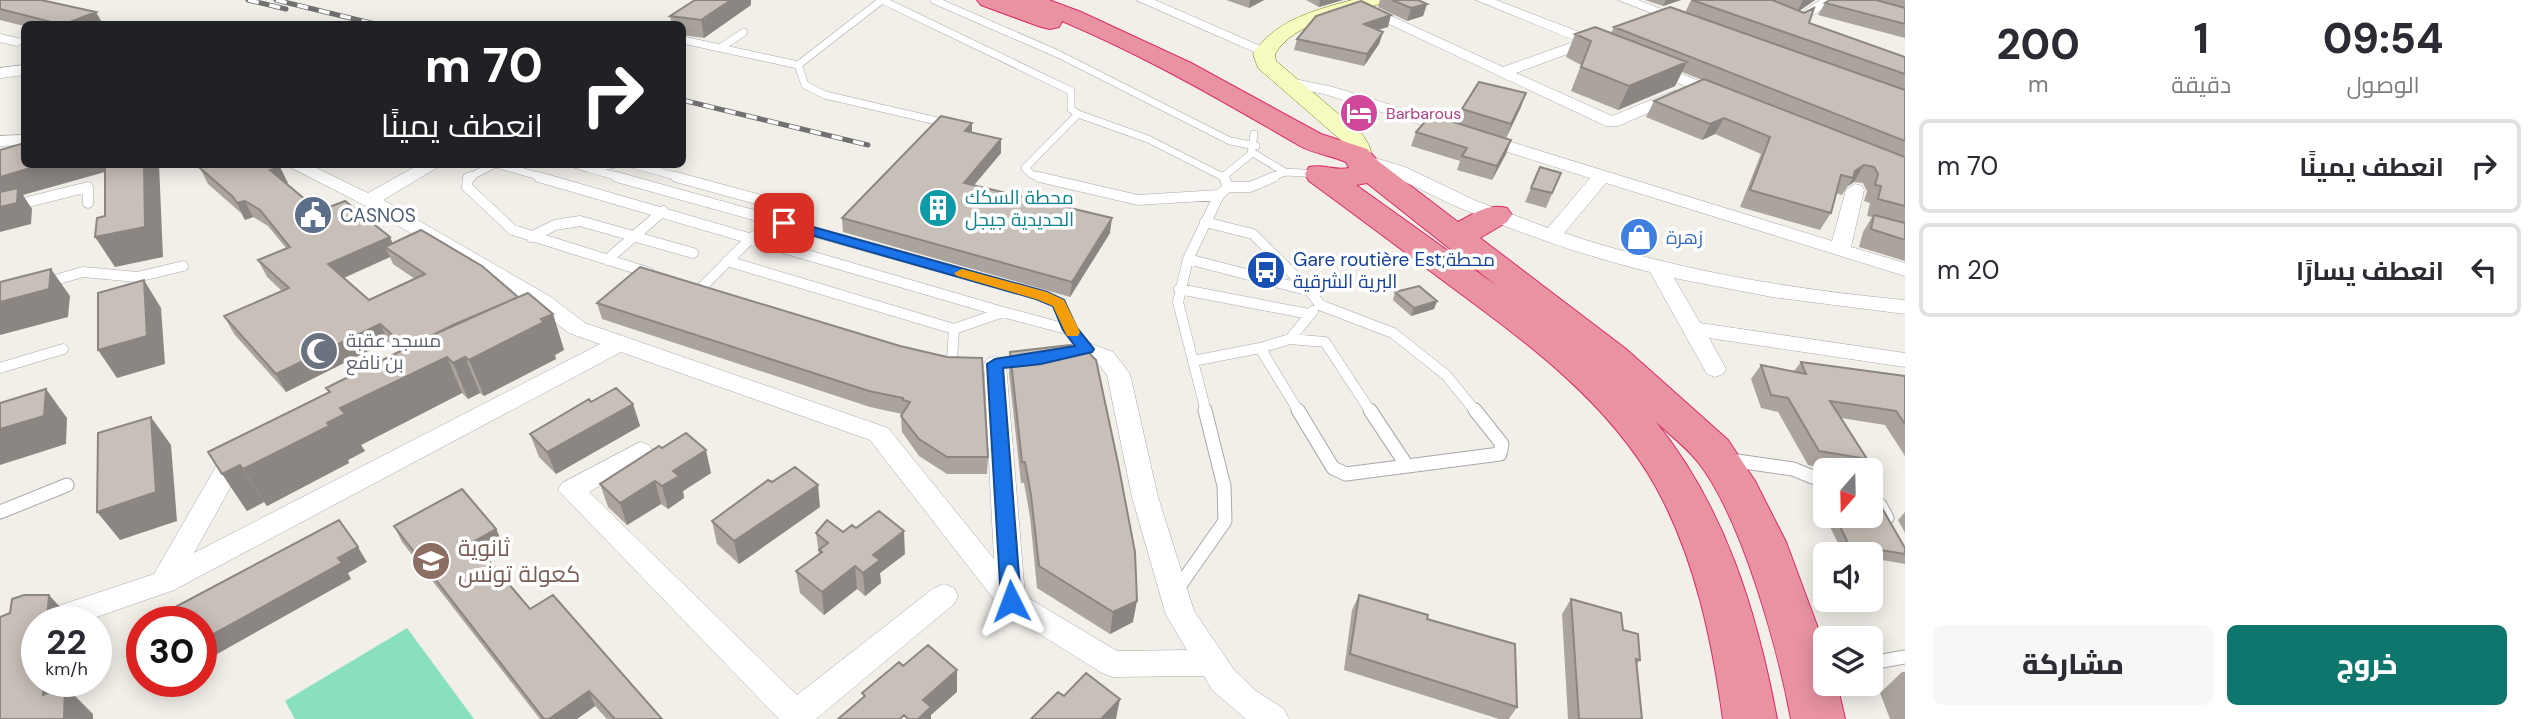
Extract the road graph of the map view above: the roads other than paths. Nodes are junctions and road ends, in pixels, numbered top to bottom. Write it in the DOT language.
graph roads {
  1 [pos="882,0"];
  2 [pos="934,0"];
  3 [pos="989,0"];
  4 [pos="1027,0"];
  5 [pos="1143,0"];
  6 [pos="1483,0"];
  7 [pos="1625,0"];
  8 [pos="1738,0"];
  9 [pos="1830,0"];
  10 [pos="1364,2"];
  11 [pos="1689,5"];
  12 [pos="1665,14"];
  13 [pos="1640,23"];
  14 [pos="1703,28"];
  15 [pos="744,32"];
  16 [pos="1615,32"];
  17 [pos="0,38"];
  18 [pos="686,41"];
  19 [pos="1589,41"];
  20 [pos="17,42"];
  21 [pos="720,48"];
  22 [pos="1264,51"];
  23 [pos="1614,51"];
  24 [pos="1638,61"];
  25 [pos="798,65"];
  26 [pos="21,70"];
  27 [pos="1503,72"];
  28 [pos="0,73"];
  29 [pos="1290,83"];
  30 [pos="1698,86"];
  31 [pos="1737,101"];
  32 [pos="1078,114"];
  33 [pos="953,124"];
  34 [pos="21,140"];
  35 [pos="0,141"];
  36 [pos="1254,145"];
  37 [pos="1335,156"];
  38 [pos="301,168"];
  39 [pos="427,168"];
  40 [pos="487,168"];
  41 [pos="509,168"];
  42 [pos="587,168"];
  43 [pos="595,168"];
  44 [pos="645,168"];
  45 [pos="590,169"];
  46 [pos="1224,176"];
  47 [pos="1601,177"];
  48 [pos="1228,187"];
  49 [pos="1855,190"];
  50 [pos="1219,195"];
  51 [pos="369,200"];
  52 [pos="88,203"];
  53 [pos="0,209"];
  54 [pos="663,211"];
  55 [pos="1496,215"];
  56 [pos="1848,219"];
  57 [pos="1205,222"];
  58 [pos="784,223"];
  59 [pos="1871,225"];
  60 [pos="798,227"];
  61 [pos="635,236"];
  62 [pos="1551,236"];
  63 [pos="531,237"];
  64 [pos="752,237"];
  65 [pos="1460,241"];
  66 [pos="779,246"];
  67 [pos="1840,250"];
  68 [pos="693,253"];
  69 [pos="1188,259"];
  70 [pos="607,260"];
  71 [pos="727,261"];
  72 [pos="183,266"];
  73 [pos="1659,269"];
  74 [pos="1905,270"];
  75 [pos="661,276"];
  76 [pos="687,284"];
  77 [pos="36,286"];
  78 [pos="701,288"];
  79 [pos="1179,289"];
  80 [pos="1310,291"];
  81 [pos="713,292"];
  82 [pos="1320,305"];
  83 [pos="1905,307"];
  84 [pos="555,311"];
  85 [pos="1003,312"];
  86 [pos="1309,314"];
  87 [pos="531,322"];
  88 [pos="954,329"];
  89 [pos="1693,329"];
  90 [pos="1290,339"];
  91 [pos="620,343"];
  92 [pos="1073,344"];
  93 [pos="1260,348"];
  94 [pos="63,349"];
  95 [pos="940,360"];
  96 [pos="1905,360"];
  97 [pos="1193,361"];
  98 [pos="995,363"];
  99 [pos="0,368"];
  100 [pos="1715,369"];
  101 [pos="640,451"];
  102 [pos="262,453"];
  103 [pos="1717,458"];
  104 [pos="1407,466"];
  105 [pos="1813,477"];
  106 [pos="67,485"];
  107 [pos="1883,510"];
  108 [pos="0,512"];
  109 [pos="1893,528"];
  110 [pos="1163,555"];
  111 [pos="1192,568"];
  112 [pos="164,582"];
  113 [pos="1175,594"];
  114 [pos="944,596"];
  115 [pos="1011,601"];
  116 [pos="95,606"];
  117 [pos="1905,657"];
  118 [pos="1883,661"];
  119 [pos="1211,663"];
  120 [pos="1819,703"];
  121 [pos="798,717"];
  122 [pos="1273,719"];
  123 [pos="1750,719"];
  1 -- 25 [label="lane"];
  1 -- 32 [label="lane"];
  2 -- 36 [label="lane"];
  3 -- 36 [label="highway"];
  4 -- 37 [label="highway"];
  5 -- 22 [label="street"];
  6 -- 19 [label="street"];
  7 -- 12 [label="street"];
  8 -- 9 [label="street"];
  10 -- 22 [label="main road"];
  10 -- 27 [label="street"];
  11 -- 12 [label="street"];
  12 -- 13 [label="street"];
  12 -- 14 [label="street"];
  15 -- 21 [label="lane"];
  16 -- 19 [label="street"];
  17 -- 20 [label="street"];
  18 -- 21 [label="lane"];
  19 -- 23 [label="street"];
  19 -- 27 [label="street"];
  21 -- 25 [label="lane"];
  22 -- 29 [label="main road"];
  24 -- 30 [label="street"];
  25 -- 33 [label="lane"];
  26 -- 28 [label="street"];
  27 -- 30 [label="street"];
  29 -- 37 [label="main road"];
  29 -- 47 [label="street"];
  30 -- 31 [label="street"];
  32 -- 46 [label="lane"];
  32 -- 50 [label="lane"];
  34 -- 35 [label="street"];
  36 -- 37 [label="highway"];
  36 -- 46 [label="lane"];
  37 -- 48 [label="lane"];
  37 -- 55 [label="street"];
  37 -- 65 [label="highway"];
  37 -- 123 [label="highway"];
  38 -- 51 [label="street"];
  39 -- 51 [label="street"];
  40 -- 63 [label="lane"];
  41 -- 54 [label="lane"];
  42 -- 45 [label="lane"];
  43 -- 45 [label="lane"];
  44 -- 58 [label="lane"];
  45 -- 58 [label="lane"];
  46 -- 48 [label="lane"];
  47 -- 62 [label="street"];
  47 -- 67 [label="street"];
  48 -- 50 [label="lane"];
  49 -- 56 [label="street"];
  50 -- 57 [label="lane"];
  51 -- 84 [label="street"];
  52 -- 53 [label="lane"];
  54 -- 61 [label="lane"];
  54 -- 64 [label="lane"];
  55 -- 62 [label="street"];
  55 -- 65 [label="highway"];
  56 -- 59 [label="street"];
  56 -- 67 [label="street"];
  57 -- 69 [label="lane"];
  57 -- 80 [label="lane"];
  58 -- 60 [label="lane"];
  60 -- 66 [label="lane"];
  60 -- 92 [label="lane"];
  61 -- 63 [label="lane"];
  61 -- 68 [label="lane"];
  61 -- 70 [label="lane"];
  62 -- 73 [label="street"];
  63 -- 70 [label="lane"];
  64 -- 66 [label="lane"];
  64 -- 71 [label="lane"];
  65 -- 103 [label="highway"];
  66 -- 85 [label="lane"];
  67 -- 74 [label="street"];
  69 -- 79 [label="lane"];
  69 -- 80 [label="lane"];
  70 -- 75 [label="lane"];
  71 -- 78 [label="lane"];
  71 -- 88 [label="lane"];
  72 -- 77 [label="lane"];
  73 -- 83 [label="street"];
  73 -- 89 [label="street"];
  76 -- 78 [label="lane"];
  78 -- 81 [label="lane"];
  79 -- 86 [label="lane"];
  79 -- 97 [label="lane"];
  80 -- 82 [label="lane"];
  82 -- 86 [label="lane"];
  82 -- 104 [label="lane"];
  84 -- 87 [label="street"];
  84 -- 91 [label="street"];
  85 -- 88 [label="lane"];
  85 -- 92 [label="lane"];
  86 -- 90 [label="lane"];
  88 -- 95 [label="lane"];
  89 -- 96 [label="street"];
  89 -- 100 [label="street"];
  90 -- 93 [label="lane"];
  90 -- 104 [label="lane"];
  91 -- 112 [label="street"];
  91 -- 115 [label="street"];
  92 -- 110 [label="street"];
  93 -- 97 [label="lane"];
  93 -- 104 [label="lane"];
  94 -- 99 [label="lane"];
  97 -- 111 [label="lane"];
  98 -- 115 [label="street"];
  101 -- 121 [label="street"];
  102 -- 112 [label="street"];
  103 -- 105 [label="lane"];
  103 -- 120 [label="highway"];
  106 -- 108 [label="lane"];
  107 -- 109 [label="lane"];
  110 -- 111 [label="lane"];
  110 -- 113 [label="street"];
  111 -- 113 [label="lane"];
  112 -- 116 [label="street"];
  113 -- 119 [label="street"];
  114 -- 121 [label="street"];
  115 -- 119 [label="street"];
  117 -- 118 [label="lane"];
  119 -- 122 [label="street"];
}
